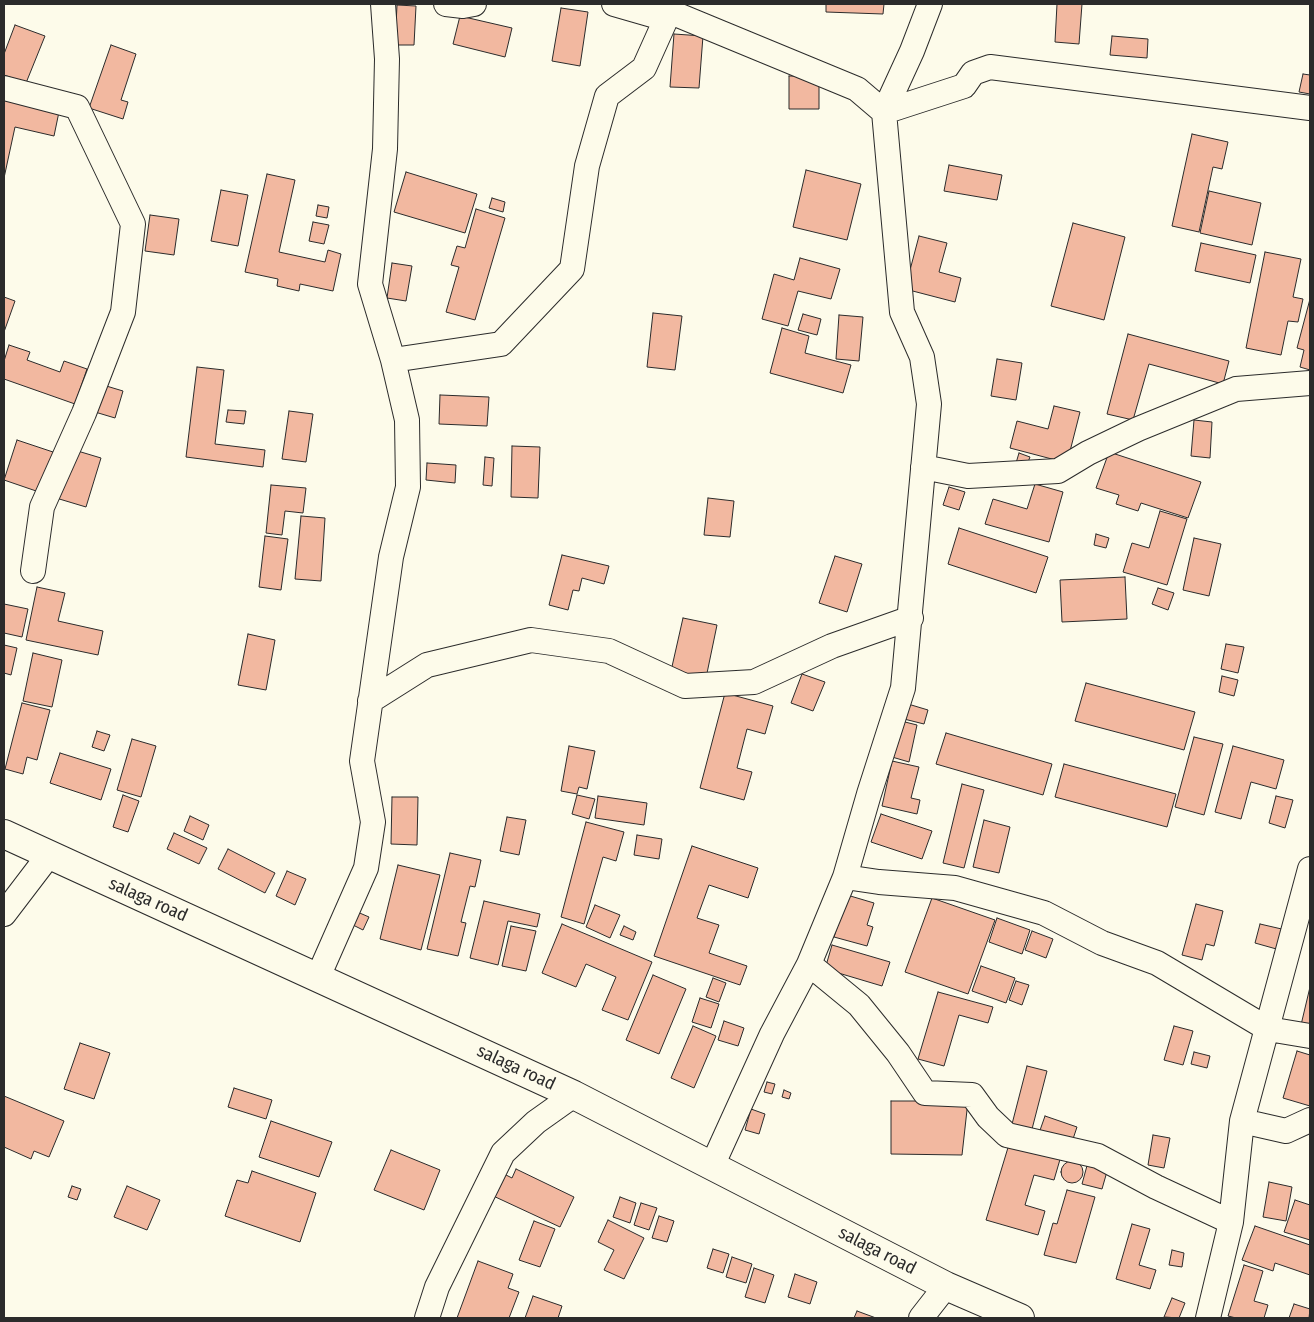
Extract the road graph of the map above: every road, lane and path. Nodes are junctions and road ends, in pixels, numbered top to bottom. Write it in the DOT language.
graph roads {
  1 [pos="383,4"];
  2 [pos="446,4"];
  3 [pos="474,4"];
  4 [pos="614,4"];
  5 [pos="930,4"];
  6 [pos="670,12"];
  7 [pos="4,88"];
  8 [pos="1310,108"];
  9 [pos="884,112"];
  10 [pos="393,360"];
  11 [pos="1310,383"];
  12 [pos="923,468"];
  13 [pos="34,571"];
  14 [pos="911,618"];
  15 [pos="370,701"];
  16 [pos="4,834"];
  17 [pos="49,855"];
  18 [pos="1310,869"];
  19 [pos="844,877"];
  20 [pos="7,907"];
  21 [pos="809,964"];
  22 [pos="318,977"];
  23 [pos="1268,1029"];
  24 [pos="1310,1036"];
  25 [pos="574,1094"];
  26 [pos="1310,1120"];
  27 [pos="1242,1122"];
  28 [pos="712,1166"];
  29 [pos="1231,1222"];
  30 [pos="946,1286"];
  31 [pos="427,1318"];
  32 [pos="921,1318"];
  33 [pos="1020,1318"];
  34 [pos="1208,1318"];
  1 -- 10 [label="street"];
  2 -- 3 [label="street"];
  4 -- 6 [label="street"];
  5 -- 9 [label="street"];
  6 -- 9 [label="street"];
  6 -- 10 [label="street"];
  7 -- 13 [label="street"];
  8 -- 9 [label="street"];
  9 -- 12 [label="street"];
  10 -- 15 [label="street"];
  11 -- 12 [label="street"];
  12 -- 14 [label="street"];
  14 -- 15 [label="street"];
  14 -- 19 [label="street"];
  15 -- 22 [label="street"];
  16 -- 17 [label="main road, salaga road"];
  17 -- 20 [label="street"];
  17 -- 22 [label="main road, salaga road"];
  18 -- 23 [label="street"];
  19 -- 21 [label="street"];
  19 -- 23 [label="street"];
  21 -- 28 [label="street"];
  21 -- 29 [label="street"];
  22 -- 25 [label="main road, salaga road"];
  23 -- 24 [label="street"];
  23 -- 27 [label="street"];
  25 -- 28 [label="main road, salaga road"];
  25 -- 31 [label="street"];
  26 -- 27 [label="street"];
  27 -- 29 [label="street"];
  28 -- 30 [label="main road, salaga road"];
  29 -- 34 [label="street"];
  30 -- 32 [label="street"];
  30 -- 33 [label="main road, salaga road"];
}
